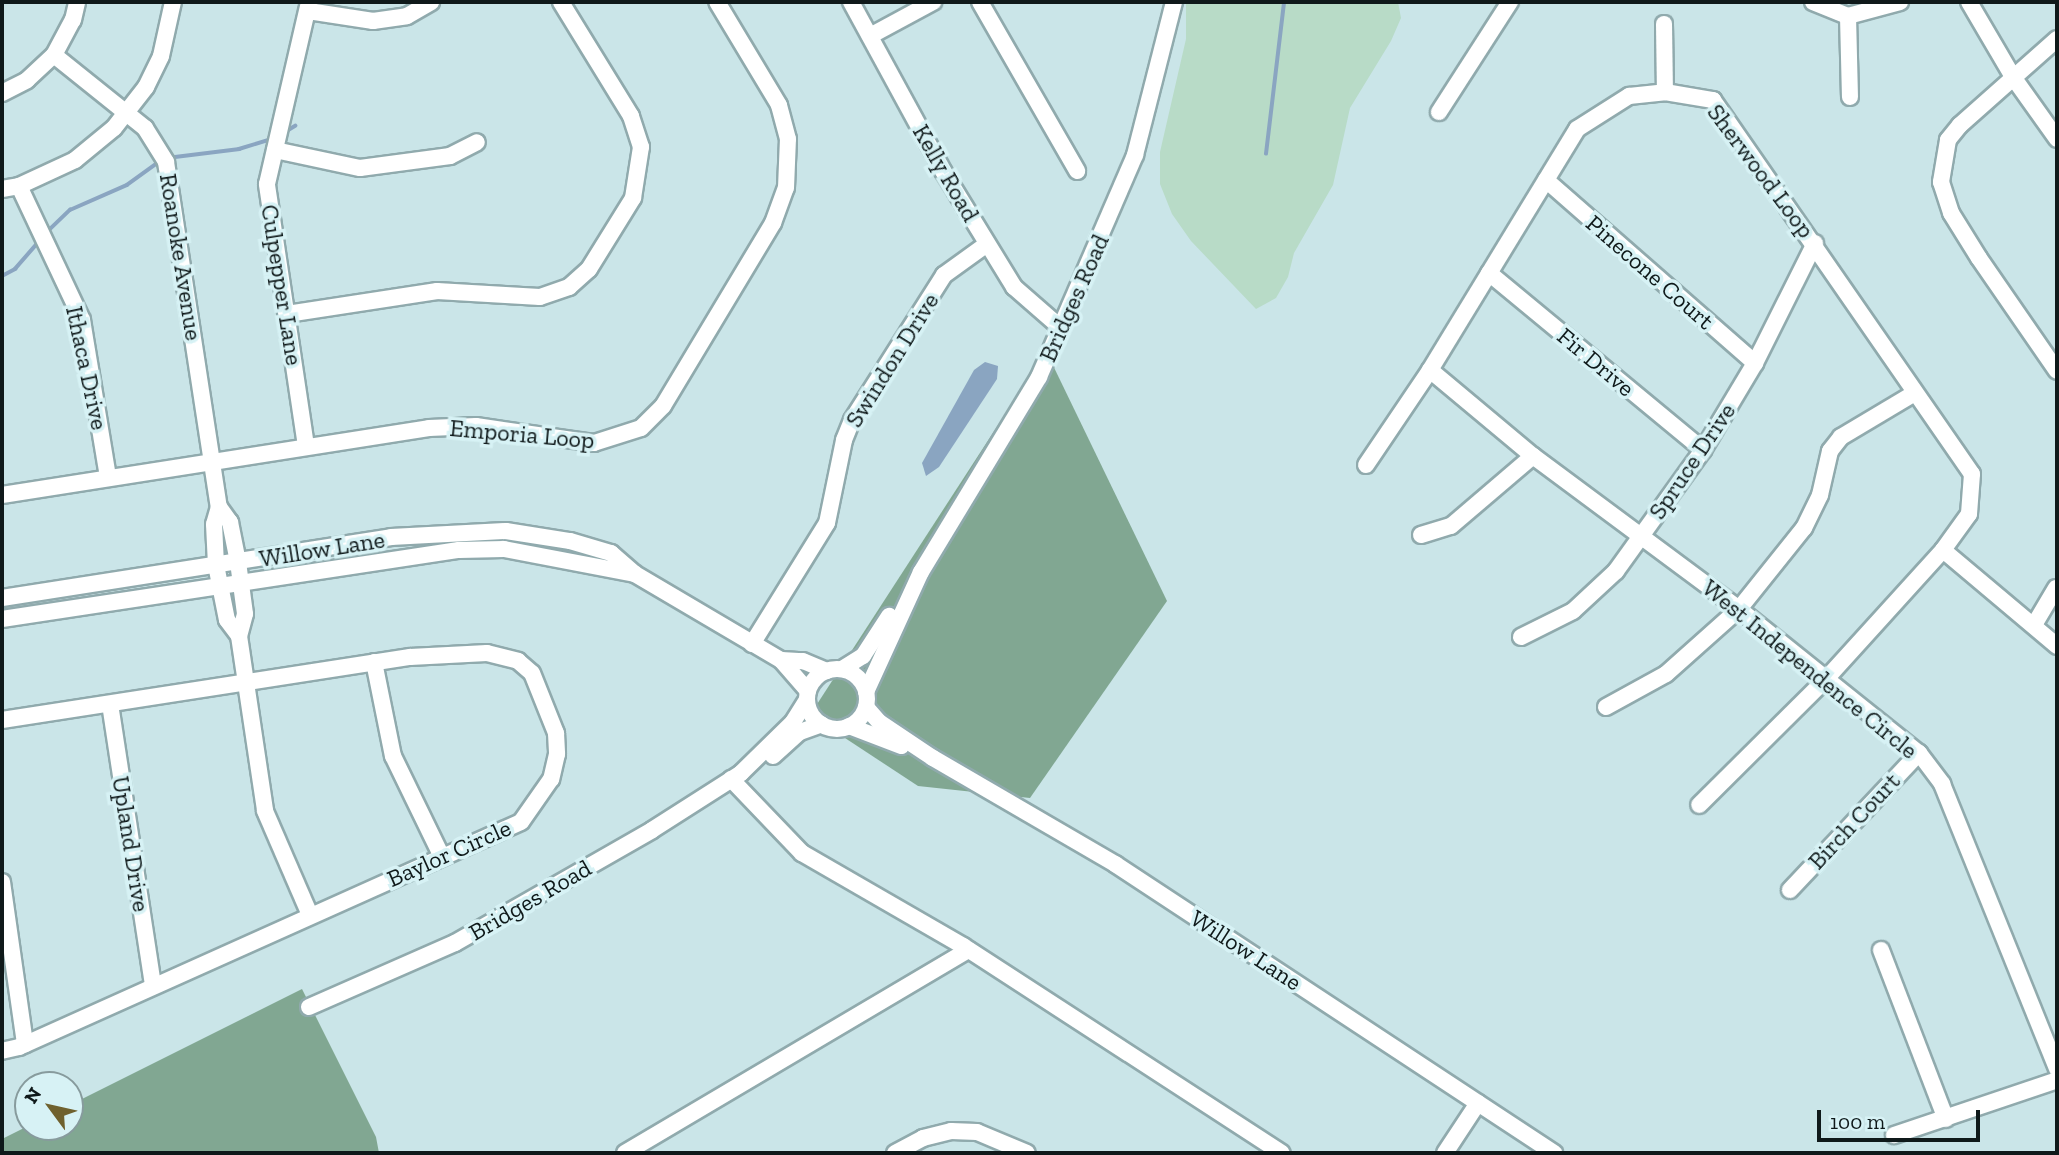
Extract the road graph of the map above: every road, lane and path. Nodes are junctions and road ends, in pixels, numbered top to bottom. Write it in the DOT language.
graph roads {
  1 [pos="77,2"];
  2 [pos="173,2"];
  3 [pos="431,2"];
  4 [pos="561,2"];
  5 [pos="717,2"];
  6 [pos="851,2"];
  7 [pos="933,2"];
  8 [pos="980,2"];
  9 [pos="1174,2"];
  10 [pos="1510,2"];
  11 [pos="1813,2"];
  12 [pos="1900,2"];
  13 [pos="1969,2"];
  14 [pos="308,6"];
  15 [pos="1848,16"];
  16 [pos="1664,24"];
  17 [pos="870,36"];
  18 [pos="2057,39"];
  19 [pos="54,55"];
  20 [pos="2013,77"];
  21 [pos="1665,92"];
  22 [pos="2,93"];
  23 [pos="1850,97"];
  24 [pos="1439,112"];
  25 [pos="127,113"];
  26 [pos="2057,139"];
  27 [pos="477,142"];
  28 [pos="275,150"];
  29 [pos="1077,171"];
  30 [pos="1546,180"];
  31 [pos="19,186"];
  32 [pos="2,189"];
  33 [pos="1815,243"];
  34 [pos="987,244"];
  35 [pos="1489,273"];
  36 [pos="286,314"];
  37 [pos="1060,328"];
  38 [pos="1755,363"];
  39 [pos="1430,370"];
  40 [pos="2057,371"];
  41 [pos="1913,394"];
  42 [pos="306,446"];
  43 [pos="1703,450"];
  44 [pos="1533,456"];
  45 [pos="213,461"];
  46 [pos="1366,465"];
  47 [pos="108,477"];
  48 [pos="2,495"];
  49 [pos="219,507"];
  50 [pos="1421,535"];
  51 [pos="1640,538"];
  52 [pos="1943,550"];
  53 [pos="238,562"];
  54 [pos="216,565"];
  55 [pos="921,572"];
  56 [pos="635,575"];
  57 [pos="240,582"];
  58 [pos="220,586"];
  59 [pos="2056,588"];
  60 [pos="2,598"];
  61 [pos="1740,609"];
  62 [pos="2,619"];
  63 [pos="2034,625"];
  64 [pos="239,636"];
  65 [pos="1521,636"];
  66 [pos="752,644"];
  67 [pos="2057,646"];
  68 [pos="781,660"];
  69 [pos="374,662"];
  70 [pos="834,670"];
  71 [pos="1827,678"];
  72 [pos="245,682"];
  73 [pos="808,696"];
  74 [pos="866,700"];
  75 [pos="110,704"];
  76 [pos="1606,707"];
  77 [pos="2,720"];
  78 [pos="822,724"];
  79 [pos="849,726"];
  80 [pos="1919,753"];
  81 [pos="933,758"];
  82 [pos="736,776"];
  83 [pos="1699,805"];
  84 [pos="442,857"];
  85 [pos="2,882"];
  86 [pos="1790,890"];
  87 [pos="310,915"];
  88 [pos="968,950"];
  89 [pos="1881,950"];
  90 [pos="153,985"];
  91 [pos="309,1007"];
  92 [pos="25,1044"];
  93 [pos="2,1051"];
  94 [pos="2057,1069"];
  95 [pos="2057,1080"];
  96 [pos="1478,1103"];
  97 [pos="1946,1119"];
  98 [pos="1894,1135"];
  99 [pos="625,1153"];
  100 [pos="895,1153"];
  101 [pos="1027,1153"];
  102 [pos="1282,1153"];
  103 [pos="1445,1153"];
  104 [pos="1554,1153"];
  1 -- 19 [label="street"];
  2 -- 25 [label="street"];
  3 -- 14 [label="street"];
  4 -- 36 [label="street"];
  5 -- 42 [label="street, Emporia Loop"];
  6 -- 17 [label="street, Kelly Road"];
  7 -- 17 [label="street"];
  8 -- 29 [label="street"];
  9 -- 37 [label="street, Bridges Road"];
  10 -- 24 [label="street"];
  11 -- 15 [label="street"];
  12 -- 15 [label="street"];
  13 -- 20 [label="street"];
  14 -- 28 [label="street, Culpepper Lane"];
  15 -- 23 [label="street"];
  16 -- 21 [label="street"];
  17 -- 34 [label="street, Kelly Road"];
  18 -- 20 [label="street"];
  19 -- 22 [label="street"];
  19 -- 25 [label="street, Roanoke Avenue"];
  20 -- 26 [label="street"];
  20 -- 40 [label="street"];
  21 -- 30 [label="street, Sherwood Loop"];
  21 -- 33 [label="street, Sherwood Loop"];
  25 -- 31 [label="street"];
  25 -- 45 [label="street, Roanoke Avenue"];
  27 -- 28 [label="street"];
  28 -- 36 [label="street, Culpepper Lane"];
  30 -- 35 [label="street, Sherwood Loop"];
  30 -- 38 [label="street, Pinecone Court"];
  31 -- 32 [label="street"];
  31 -- 47 [label="street, Ithaca Drive"];
  33 -- 38 [label="street, Spruce Drive"];
  33 -- 41 [label="street, Sherwood Loop"];
  34 -- 37 [label="street, Kelly Road"];
  34 -- 66 [label="street, Swindon Drive"];
  35 -- 39 [label="street, Sherwood Loop"];
  35 -- 43 [label="street, Fir Drive"];
  36 -- 42 [label="street, Culpepper Lane"];
  37 -- 55 [label="street, Bridges Road"];
  38 -- 43 [label="street, Spruce Drive"];
  39 -- 44 [label="street, West Independence Circle"];
  39 -- 46 [label="street, Sherwood Loop"];
  41 -- 52 [label="street, Sherwood Loop"];
  41 -- 61 [label="street"];
  42 -- 45 [label="street, Emporia Loop"];
  43 -- 51 [label="street, Spruce Drive"];
  44 -- 50 [label="street"];
  44 -- 51 [label="street, West Independence Circle"];
  45 -- 47 [label="street, Emporia Loop"];
  45 -- 49 [label="street, Roanoke Avenue"];
  47 -- 48 [label="street, Emporia Loop"];
  49 -- 53 [label="street, Roanoke Avenue"];
  49 -- 54 [label="street, Roanoke Avenue"];
  51 -- 61 [label="street, West Independence Circle"];
  51 -- 65 [label="street, Spruce Drive"];
  52 -- 63 [label="street"];
  52 -- 71 [label="street, Sherwood Loop"];
  53 -- 54 [label="street, Willow Lane"];
  53 -- 56 [label="street, Willow Lane"];
  53 -- 57 [label="street, Roanoke Avenue"];
  54 -- 58 [label="street, Roanoke Avenue"];
  54 -- 60 [label="street, Willow Lane"];
  55 -- 70 [label="street, Bridges Road"];
  55 -- 74 [label="street, Bridges Road"];
  56 -- 57 [label="street, Willow Lane"];
  56 -- 66 [label="street, Willow Lane"];
  57 -- 58 [label="street, Willow Lane"];
  57 -- 64 [label="street, Roanoke Avenue"];
  58 -- 62 [label="street, Willow Lane"];
  58 -- 64 [label="street, Roanoke Avenue"];
  59 -- 63 [label="street"];
  61 -- 71 [label="street, West Independence Circle"];
  61 -- 76 [label="street"];
  63 -- 67 [label="street"];
  64 -- 72 [label="street"];
  66 -- 68 [label="street, Willow Lane"];
  68 -- 70 [label="street, Willow Lane"];
  68 -- 73 [label="street, Willow Lane"];
  69 -- 72 [label="street, Baylor Circle"];
  69 -- 84 [label="street"];
  69 -- 84 [label="street, Baylor Circle"];
  70 -- 73 [label="street"];
  70 -- 74 [label="street"];
  71 -- 80 [label="street, West Independence Circle"];
  71 -- 83 [label="street, Sherwood Loop"];
  72 -- 75 [label="street, Baylor Circle"];
  72 -- 87 [label="street"];
  73 -- 78 [label="street"];
  73 -- 82 [label="street, Bridges Road"];
  74 -- 79 [label="street"];
  74 -- 81 [label="street, Willow Lane"];
  75 -- 77 [label="street, Baylor Circle"];
  75 -- 90 [label="street, Upland Drive"];
  78 -- 79 [label="street"];
  78 -- 82 [label="street, Bridges Road"];
  79 -- 81 [label="street, Willow Lane"];
  80 -- 86 [label="street, Birch Court"];
  80 -- 94 [label="street, West Independence Circle"];
  81 -- 96 [label="street, Willow Lane"];
  82 -- 88 [label="street"];
  82 -- 91 [label="street, Bridges Road"];
  84 -- 87 [label="street, Baylor Circle"];
  85 -- 92 [label="street"];
  87 -- 90 [label="street, Baylor Circle"];
  88 -- 99 [label="street"];
  88 -- 102 [label="street"];
  89 -- 97 [label="street"];
  90 -- 92 [label="street, Baylor Circle"];
  92 -- 93 [label="street, Baylor Circle"];
  95 -- 97 [label="street"];
  96 -- 103 [label="street"];
  96 -- 104 [label="street, Willow Lane"];
  97 -- 98 [label="street"];
  100 -- 101 [label="street"];
}
